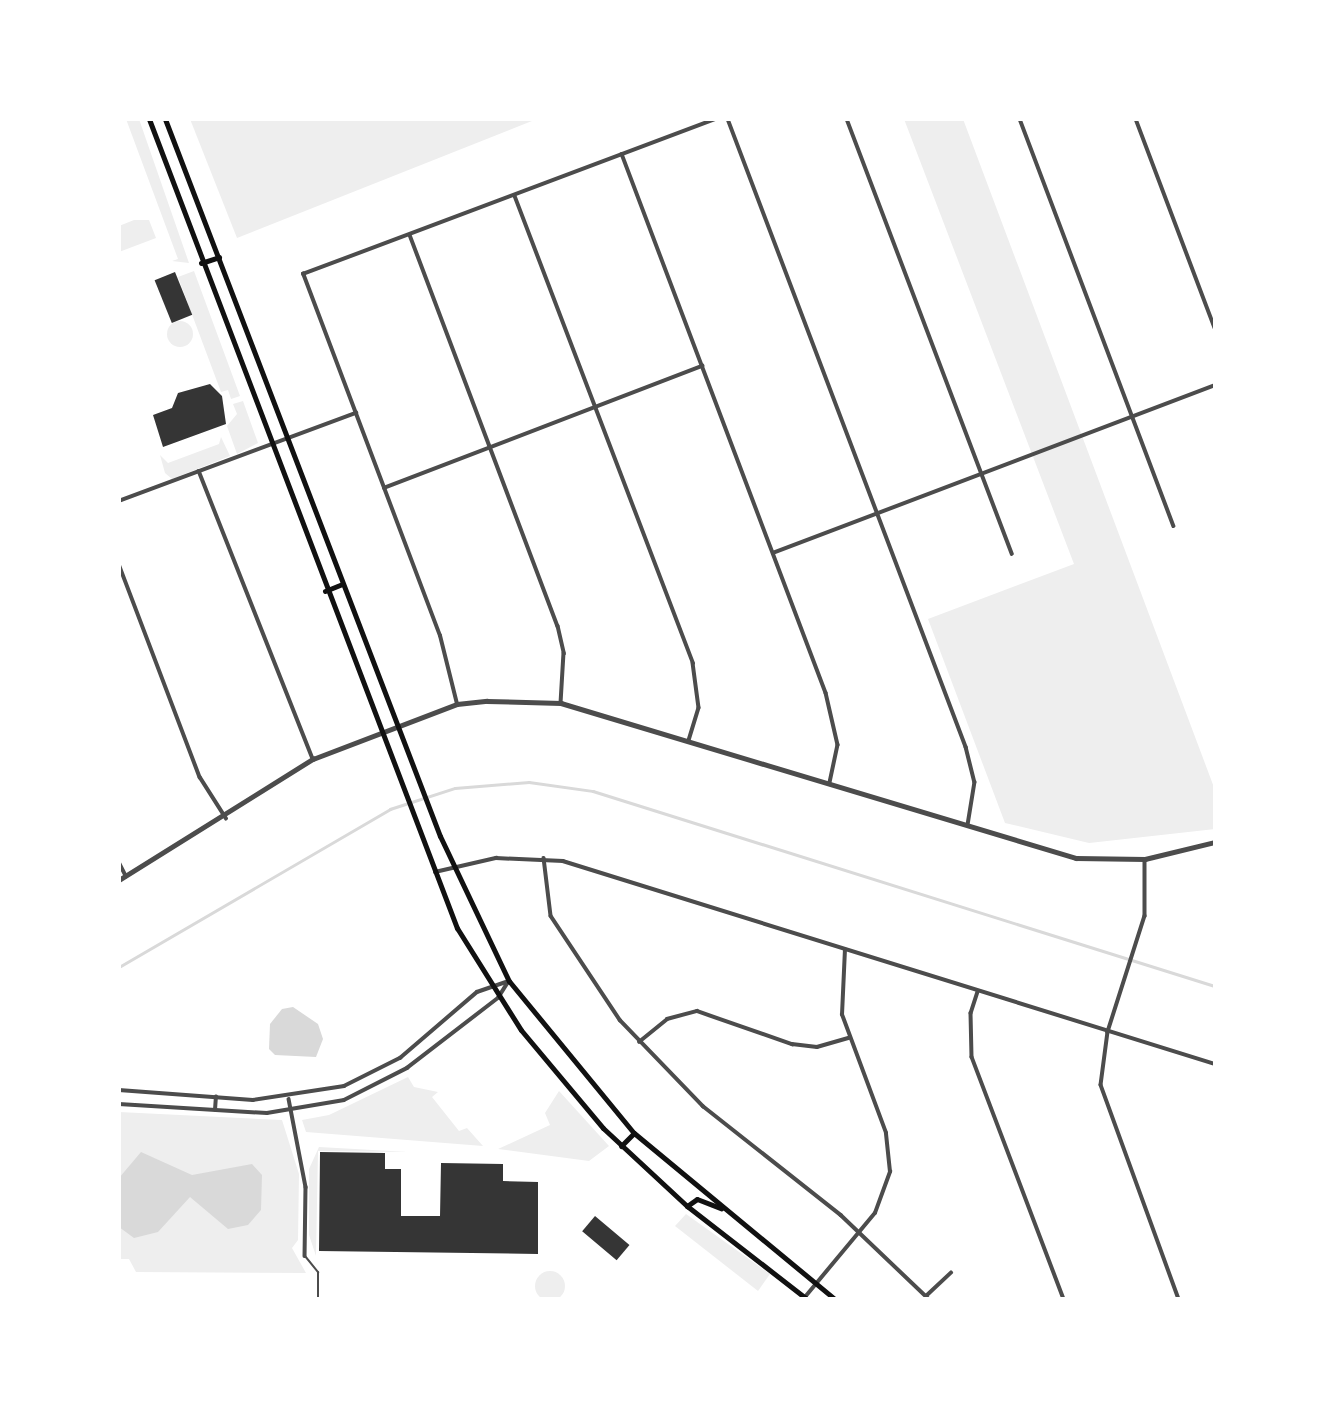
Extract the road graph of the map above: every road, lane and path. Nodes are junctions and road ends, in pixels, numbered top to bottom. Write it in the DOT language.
graph roads {
  1 [pos="149,119"];
  2 [pos="165,119"];
  3 [pos="716,119"];
  4 [pos="728,119"];
  5 [pos="847,119"];
  6 [pos="1020,119"];
  7 [pos="1136,119"];
  8 [pos="622,154"];
  9 [pos="515,196"];
  10 [pos="410,235"];
  11 [pos="219,257"];
  12 [pos="201,263"];
  13 [pos="1215,328"];
  14 [pos="702,366"];
  15 [pos="1215,386"];
  16 [pos="596,407"];
  17 [pos="356,413"];
  18 [pos="1132,417"];
  19 [pos="287,439"];
  20 [pos="270,444"];
  21 [pos="489,447"];
  22 [pos="199,471"];
  23 [pos="982,474"];
  24 [pos="384,488"];
  25 [pos="119,501"];
  26 [pos="878,513"];
  27 [pos="1174,526"];
  28 [pos="773,553"];
  29 [pos="1012,554"];
  30 [pos="119,564"];
  31 [pos="342,583"];
  32 [pos="325,591"];
  33 [pos="561,703"];
  34 [pos="457,704"];
  35 [pos="396,725"];
  36 [pos="378,733"];
  37 [pos="689,740"];
  38 [pos="313,759"];
  39 [pos="830,784"];
  40 [pos="226,818"];
  41 [pos="967,827"];
  42 [pos="1215,842"];
  43 [pos="544,858"];
  44 [pos="1145,859"];
  45 [pos="119,862"];
  46 [pos="452,865"];
  47 [pos="433,873"];
  48 [pos="126,876"];
  49 [pos="119,880"];
  50 [pos="845,950"];
  51 [pos="509,981"];
  52 [pos="490,984"];
  53 [pos="978,992"];
  54 [pos="498,998"];
  55 [pos="1108,1031"];
  56 [pos="849,1038"];
  57 [pos="639,1042"];
  58 [pos="400,1058"];
  59 [pos="1215,1065"];
  60 [pos="407,1068"];
  61 [pos="119,1090"];
  62 [pos="216,1097"];
  63 [pos="289,1098"];
  64 [pos="119,1104"];
  65 [pos="215,1111"];
  66 [pos="291,1112"];
  67 [pos="634,1133"];
  68 [pos="621,1146"];
  69 [pos="687,1206"];
  70 [pos="730,1212"];
  71 [pos="860,1231"];
  72 [pos="305,1256"];
  73 [pos="951,1273"];
  74 [pos="816,1282"];
  75 [pos="806,1298"];
  76 [pos="928,1298"];
  77 [pos="318,1299"];
  78 [pos="835,1299"];
  79 [pos="1064,1299"];
  80 [pos="1180,1299"];
  1 -- 12 [label="main road"];
  2 -- 11 [label="main road"];
  3 -- 8 [label="street"];
  4 -- 26 [label="street"];
  5 -- 23 [label="street"];
  6 -- 18 [label="street"];
  7 -- 13 [label="street"];
  8 -- 9 [label="street"];
  8 -- 14 [label="street"];
  9 -- 10 [label="street"];
  9 -- 16 [label="street"];
  10 -- 17 [label="street"];
  10 -- 21 [label="street"];
  11 -- 12 [label="main road"];
  11 -- 19 [label="main road"];
  12 -- 20 [label="main road"];
  14 -- 16 [label="street"];
  14 -- 28 [label="street"];
  15 -- 18 [label="street"];
  16 -- 21 [label="street"];
  16 -- 37 [label="street"];
  17 -- 19 [label="street"];
  17 -- 24 [label="street"];
  18 -- 23 [label="street"];
  18 -- 27 [label="street"];
  19 -- 20 [label="street"];
  19 -- 31 [label="main road"];
  20 -- 22 [label="street"];
  20 -- 32 [label="main road"];
  21 -- 24 [label="street"];
  21 -- 33 [label="street"];
  22 -- 25 [label="street"];
  22 -- 38 [label="street"];
  23 -- 26 [label="street"];
  23 -- 29 [label="street"];
  24 -- 34 [label="street"];
  26 -- 28 [label="street"];
  26 -- 41 [label="street"];
  28 -- 39 [label="street"];
  30 -- 40 [label="street"];
  31 -- 32 [label="main road"];
  31 -- 35 [label="main road"];
  32 -- 36 [label="main road"];
  33 -- 34 [label="street"];
  33 -- 37 [label="street"];
  34 -- 35 [label="street"];
  35 -- 36 [label="street"];
  35 -- 46 [label="main road"];
  36 -- 38 [label="street"];
  36 -- 47 [label="main road"];
  37 -- 39 [label="street"];
  38 -- 40 [label="street"];
  39 -- 41 [label="street"];
  40 -- 48 [label="street"];
  41 -- 44 [label="street"];
  42 -- 44 [label="street"];
  43 -- 46 [label="street"];
  43 -- 50 [label="street"];
  43 -- 57 [label="street"];
  44 -- 55 [label="street"];
  45 -- 48 [label="street"];
  46 -- 47 [label="street"];
  46 -- 51 [label="main road"];
  47 -- 52 [label="main road"];
  48 -- 49 [label="street"];
  50 -- 53 [label="street"];
  50 -- 56 [label="street"];
  51 -- 52 [label="street"];
  51 -- 54 [label="street"];
  51 -- 67 [label="main road"];
  52 -- 54 [label="main road"];
  52 -- 58 [label="street"];
  53 -- 55 [label="street"];
  53 -- 79 [label="street"];
  54 -- 60 [label="street"];
  54 -- 68 [label="main road"];
  55 -- 59 [label="street"];
  55 -- 80 [label="street"];
  56 -- 57 [label="street"];
  56 -- 71 [label="street"];
  57 -- 71 [label="street"];
  58 -- 60 [label="street"];
  58 -- 63 [label="street"];
  60 -- 66 [label="street"];
  61 -- 62 [label="street"];
  62 -- 63 [label="street"];
  62 -- 65 [label="street"];
  63 -- 66 [label="street"];
  64 -- 65 [label="street"];
  65 -- 66 [label="street"];
  66 -- 72 [label="street"];
  67 -- 68 [label="main road"];
  67 -- 70 [label="main road"];
  68 -- 69 [label="main road"];
  69 -- 70 [label="main road"];
  69 -- 75 [label="main road"];
  70 -- 74 [label="main road"];
  71 -- 74 [label="street"];
  71 -- 76 [label="street"];
  72 -- 77 [label="lane"];
  73 -- 76 [label="street"];
  74 -- 75 [label="street"];
  74 -- 78 [label="main road"];
}
